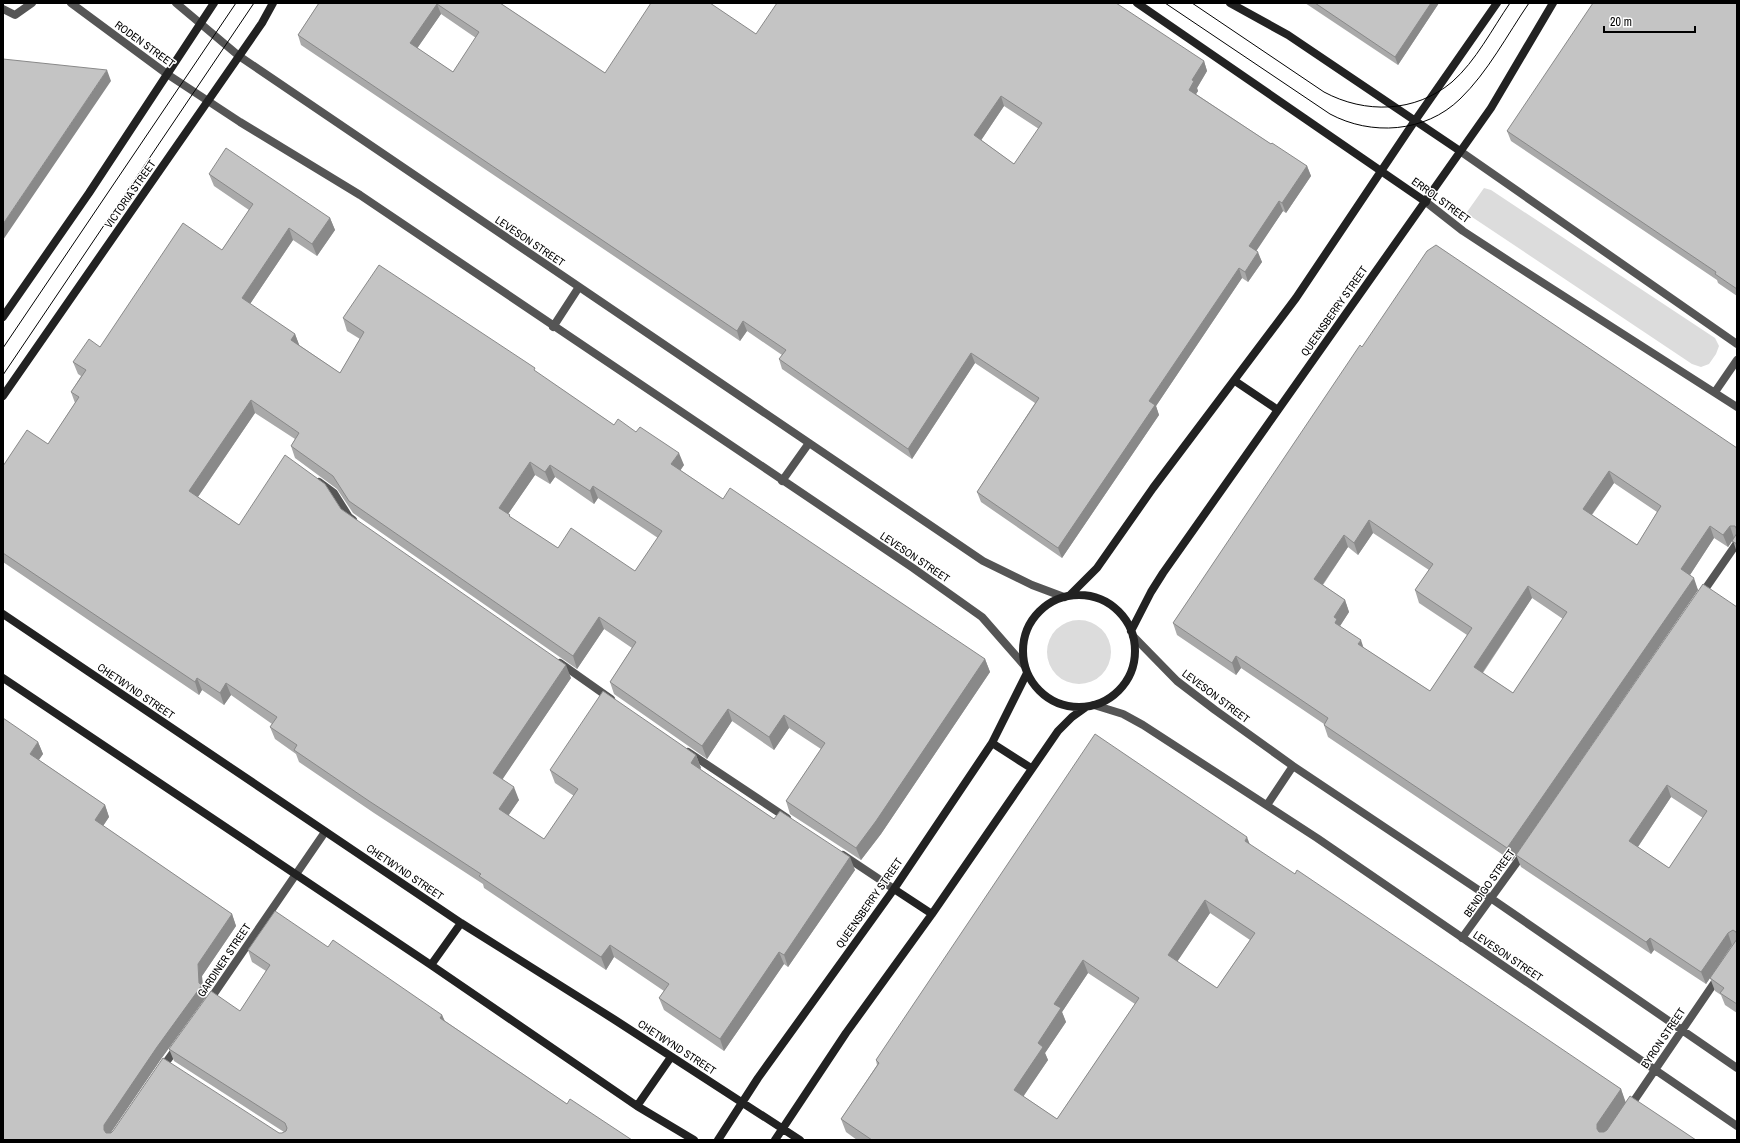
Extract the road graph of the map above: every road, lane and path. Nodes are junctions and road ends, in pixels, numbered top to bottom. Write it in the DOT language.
graph roads {
  1 [pos="32,3"];
  2 [pos="71,3"];
  3 [pos="176,3"];
  4 [pos="214,3"];
  5 [pos="273,3"];
  6 [pos="1137,3"];
  7 [pos="1230,3"];
  8 [pos="1497,3"];
  9 [pos="1553,3"];
  10 [pos="3,10"];
  11 [pos="201,25"];
  12 [pos="239,56"];
  13 [pos="167,74"];
  14 [pos="208,101"];
  15 [pos="1415,121"];
  16 [pos="1460,151"];
  17 [pos="1381,171"];
  18 [pos="1426,202"];
  19 [pos="579,287"];
  20 [pos="3,317"];
  21 [pos="553,327"];
  22 [pos="1737,344"];
  23 [pos="1737,360"];
  24 [pos="1235,381"];
  25 [pos="1715,392"];
  26 [pos="3,396"];
  27 [pos="1737,407"];
  28 [pos="1278,410"];
  29 [pos="809,443"];
  30 [pos="315,479"];
  31 [pos="782,481"];
  32 [pos="362,526"];
  33 [pos="1737,543"];
  34 [pos="1067,596"];
  35 [pos="1697,600"];
  36 [pos="3,614"];
  37 [pos="1132,633"];
  38 [pos="554,659"];
  39 [pos="1025,669"];
  40 [pos="3,678"];
  41 [pos="618,704"];
  42 [pos="1090,706"];
  43 [pos="992,744"];
  44 [pos="683,748"];
  45 [pos="1293,766"];
  46 [pos="1032,768"];
  47 [pos="1267,805"];
  48 [pos="793,822"];
  49 [pos="325,832"];
  50 [pos="1529,846"];
  51 [pos="833,848"];
  52 [pos="296,876"];
  53 [pos="894,889"];
  54 [pos="1492,899"];
  55 [pos="932,914"];
  56 [pos="461,924"];
  57 [pos="1462,938"];
  58 [pos="431,965"];
  59 [pos="1725,967"];
  60 [pos="203,1011"];
  61 [pos="1683,1030"];
  62 [pos="180,1043"];
  63 [pos="671,1057"];
  64 [pos="1737,1068"];
  65 [pos="1655,1069"];
  66 [pos="157,1075"];
  67 [pos="742,1103"];
  68 [pos="637,1106"];
  69 [pos="1625,1114"];
  70 [pos="1737,1126"];
  71 [pos="782,1128"];
  72 [pos="694,1140"];
  73 [pos="718,1140"];
  74 [pos="775,1140"];
  75 [pos="800,1140"];
  1 -- 10 [label="street"];
  2 -- 13 [label="street, RODEN STREET"];
  3 -- 11 [label="street"];
  4 -- 11 [label="street"];
  5 -- 12 [label="street, VICTORIA STREET"];
  6 -- 17 [label="street, ERROL STREET"];
  7 -- 15 [label="street"];
  8 -- 15 [label="street"];
  9 -- 16 [label="street, QUEENSBERRY STREET"];
  11 -- 12 [label="street"];
  11 -- 13 [label="street"];
  12 -- 14 [label="street, VICTORIA STREET"];
  12 -- 19 [label="street, LEVESON STREET"];
  13 -- 14 [label="street, RODEN STREET"];
  13 -- 20 [label="street"];
  14 -- 21 [label="street, LEVESON STREET"];
  14 -- 26 [label="street, VICTORIA STREET"];
  15 -- 16 [label="street"];
  15 -- 17 [label="street"];
  16 -- 18 [label="street, QUEENSBERRY STREET"];
  16 -- 22 [label="street"];
  17 -- 18 [label="street, ERROL STREET"];
  17 -- 24 [label="street"];
  18 -- 25 [label="street, ERROL STREET"];
  18 -- 28 [label="street, QUEENSBERRY STREET"];
  19 -- 21 [label="street"];
  19 -- 29 [label="street, LEVESON STREET"];
  21 -- 31 [label="street, LEVESON STREET"];
  23 -- 25 [label="street"];
  24 -- 28 [label="street"];
  24 -- 34 [label="street"];
  25 -- 27 [label="street, ERROL STREET"];
  28 -- 37 [label="street, QUEENSBERRY STREET"];
  29 -- 31 [label="street"];
  29 -- 34 [label="street, LEVESON STREET"];
  30 -- 32 [label="street"];
  31 -- 39 [label="street, LEVESON STREET"];
  33 -- 35 [label="street"];
  34 -- 37 [label="street"];
  34 -- 39 [label="street"];
  36 -- 49 [label="street, CHETWYND STREET"];
  37 -- 42 [label="street"];
  37 -- 45 [label="street, LEVESON STREET"];
  38 -- 41 [label="street"];
  39 -- 42 [label="street"];
  39 -- 43 [label="street, QUEENSBERRY STREET"];
  40 -- 52 [label="street"];
  42 -- 46 [label="street"];
  42 -- 47 [label="street, LEVESON STREET"];
  43 -- 46 [label="street"];
  43 -- 53 [label="street, QUEENSBERRY STREET"];
  44 -- 48 [label="street"];
  45 -- 47 [label="street"];
  45 -- 54 [label="street, LEVESON STREET"];
  46 -- 55 [label="street"];
  47 -- 57 [label="street, LEVESON STREET"];
  49 -- 52 [label="street, GARDINER STREET"];
  49 -- 56 [label="street, CHETWYND STREET"];
  50 -- 54 [label="street, BENDIGO STREET"];
  51 -- 53 [label="street"];
  52 -- 58 [label="street"];
  52 -- 60 [label="street, GARDINER STREET"];
  53 -- 55 [label="street"];
  53 -- 67 [label="street, QUEENSBERRY STREET"];
  54 -- 57 [label="street, BENDIGO STREET"];
  54 -- 61 [label="street, LEVESON STREET"];
  55 -- 71 [label="street"];
  56 -- 58 [label="street"];
  56 -- 63 [label="street, CHETWYND STREET"];
  57 -- 65 [label="street, LEVESON STREET"];
  58 -- 68 [label="street"];
  59 -- 61 [label="street, BYRON STREET"];
  61 -- 64 [label="street, LEVESON STREET"];
  61 -- 65 [label="street, BYRON STREET"];
  62 -- 66 [label="street"];
  63 -- 67 [label="street, CHETWYND STREET"];
  63 -- 68 [label="street"];
  65 -- 69 [label="street, BYRON STREET"];
  65 -- 70 [label="street, LEVESON STREET"];
  67 -- 71 [label="street, CHETWYND STREET"];
  67 -- 73 [label="street, QUEENSBERRY STREET"];
  68 -- 72 [label="street"];
  71 -- 74 [label="street"];
  71 -- 75 [label="street, CHETWYND STREET"];
}
